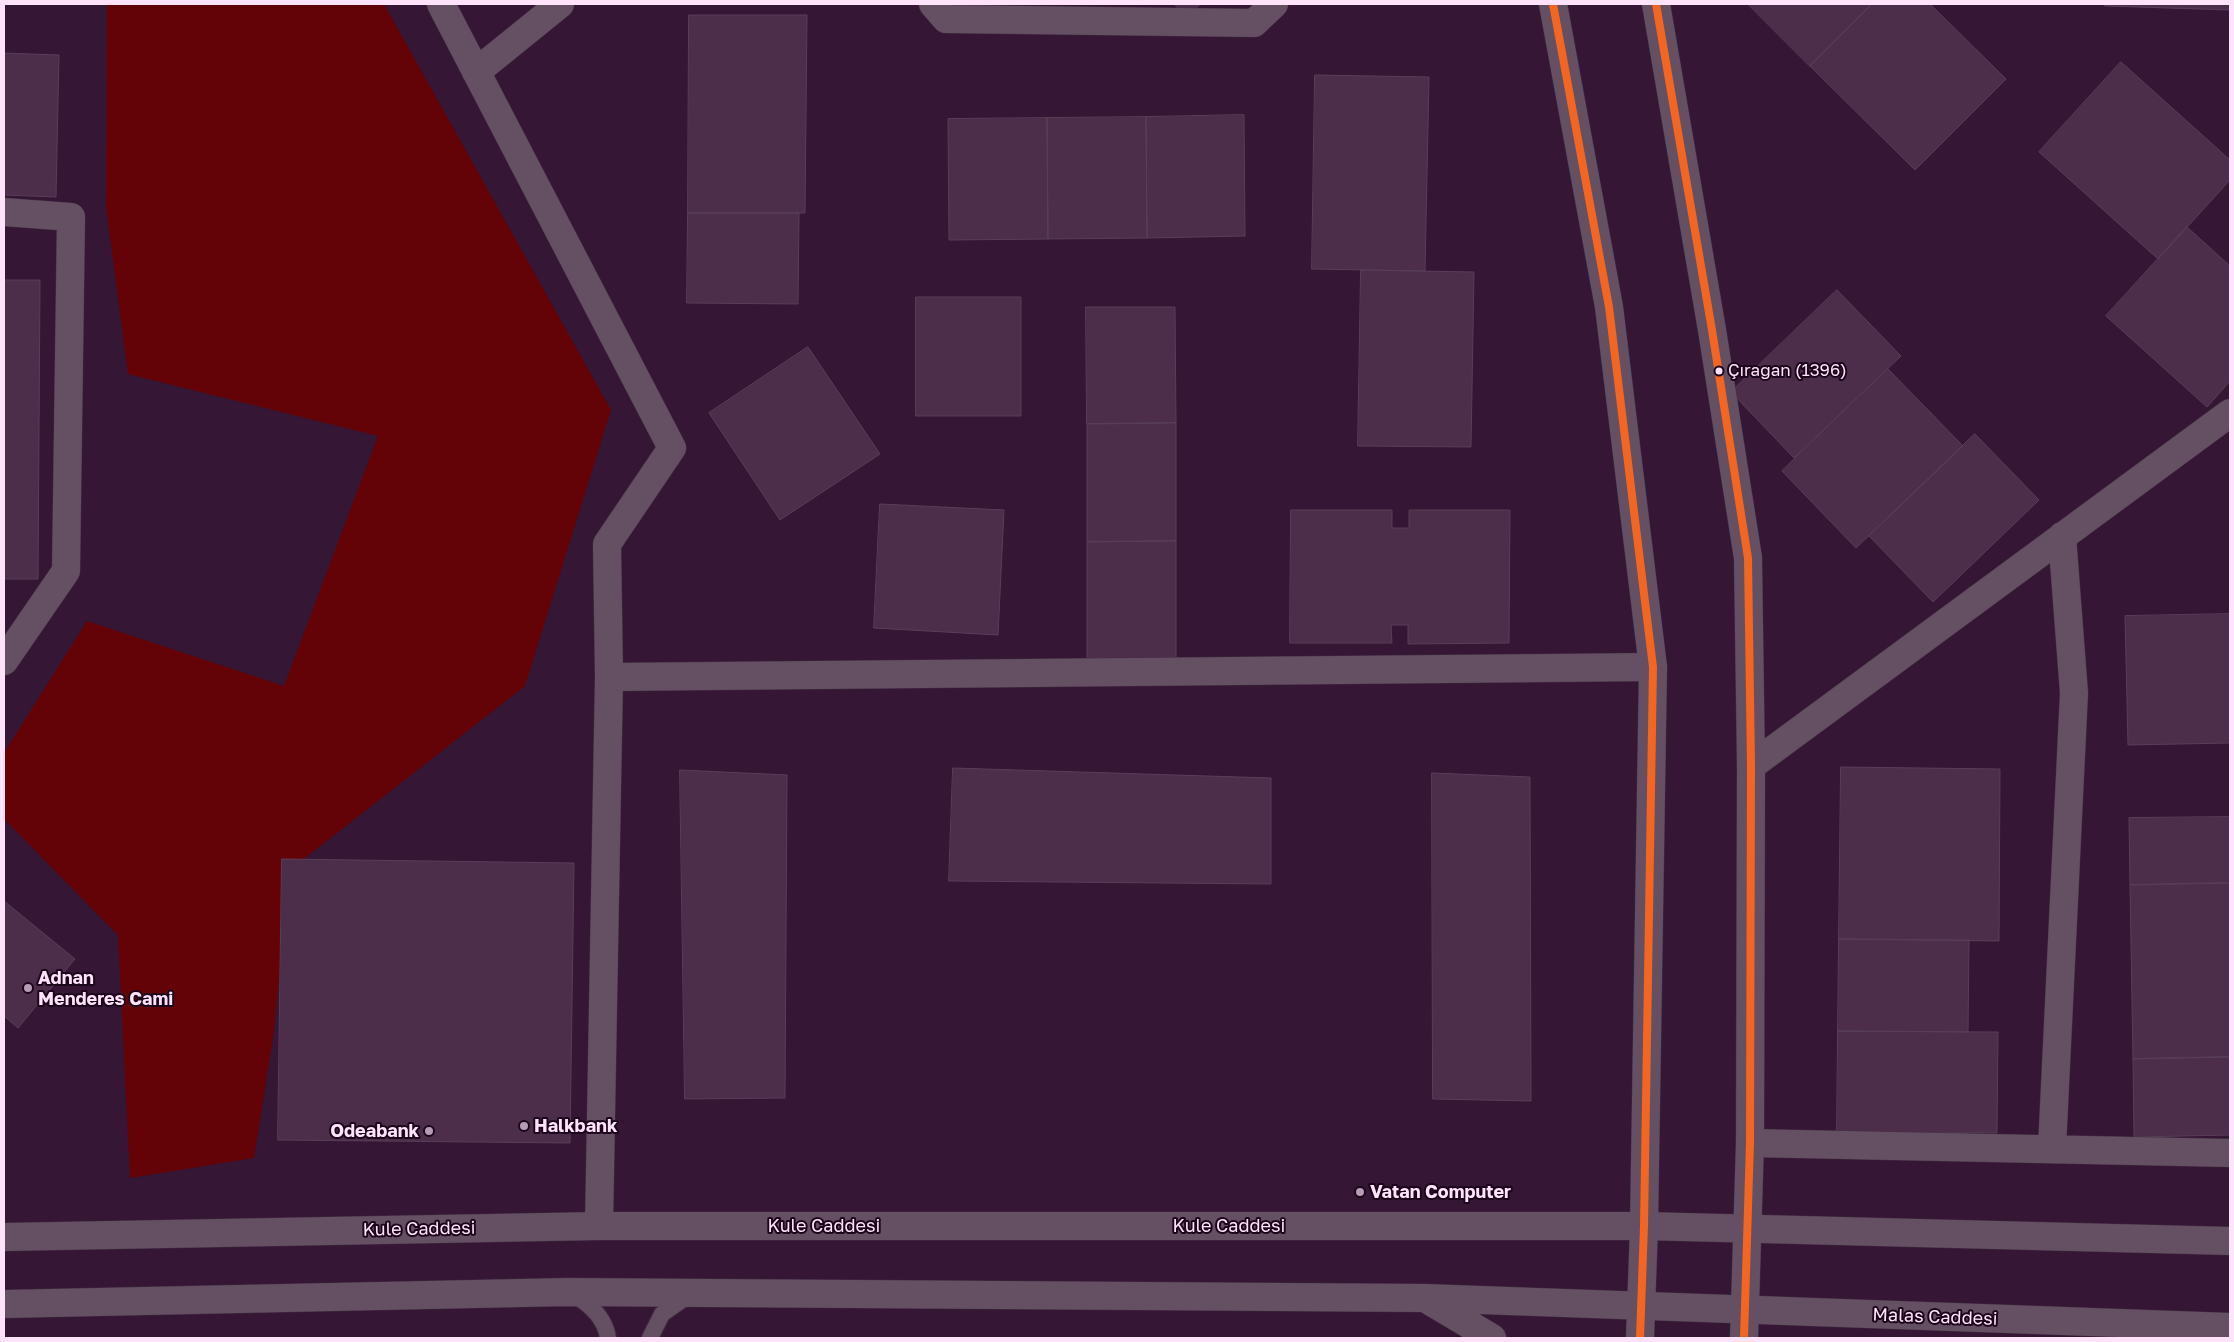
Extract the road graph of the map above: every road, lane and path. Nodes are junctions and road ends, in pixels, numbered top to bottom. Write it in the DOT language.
graph roads {
  1 [pos="441,4"];
  2 [pos="560,4"];
  3 [pos="933,4"];
  4 [pos="1274,4"];
  5 [pos="1553,4"];
  6 [pos="1656,4"];
  7 [pos="476,72"];
  8 [pos="4,212"];
  9 [pos="2230,414"];
  10 [pos="2062,536"];
  11 [pos="4,661"];
  12 [pos="1653,667"];
  13 [pos="609,677"];
  14 [pos="1751,766"];
  15 [pos="1750,1143"];
  16 [pos="2052,1148"];
  17 [pos="2230,1154"];
  18 [pos="599,1226"];
  19 [pos="1644,1226"];
  20 [pos="1747,1230"];
  21 [pos="4,1237"];
  22 [pos="2230,1241"];
  23 [pos="568,1292"];
  24 [pos="692,1293"];
  25 [pos="1425,1298"];
  26 [pos="4,1304"];
  27 [pos="1640,1305"];
  28 [pos="1745,1310"];
  29 [pos="2230,1327"];
  30 [pos="608,1338"];
  31 [pos="650,1338"];
  32 [pos="1492,1338"];
  33 [pos="1640,1338"];
  34 [pos="1744,1338"];
  1 -- 7 [label="street"];
  2 -- 7 [label="street"];
  3 -- 4 [label="street"];
  5 -- 12 [label="street"];
  6 -- 14 [label="street"];
  7 -- 13 [label="street"];
  8 -- 11 [label="street"];
  9 -- 10 [label="street"];
  10 -- 14 [label="street"];
  10 -- 16 [label="street"];
  12 -- 13 [label="street"];
  12 -- 19 [label="street"];
  13 -- 18 [label="street"];
  14 -- 15 [label="street"];
  15 -- 16 [label="street"];
  15 -- 20 [label="street"];
  16 -- 17 [label="street"];
  18 -- 19 [label="street, Kule Caddesi"];
  18 -- 21 [label="street, Kule Caddesi"];
  19 -- 20 [label="street"];
  19 -- 27 [label="street"];
  20 -- 22 [label="street"];
  20 -- 28 [label="street"];
  23 -- 24 [label="street"];
  23 -- 26 [label="street"];
  23 -- 30 [label="lane"];
  24 -- 25 [label="street"];
  24 -- 31 [label="lane"];
  25 -- 27 [label="street"];
  25 -- 32 [label="street"];
  27 -- 28 [label="street, Malas Caddesi"];
  27 -- 33 [label="street"];
  28 -- 29 [label="street, Malas Caddesi"];
  28 -- 34 [label="street"];
}
